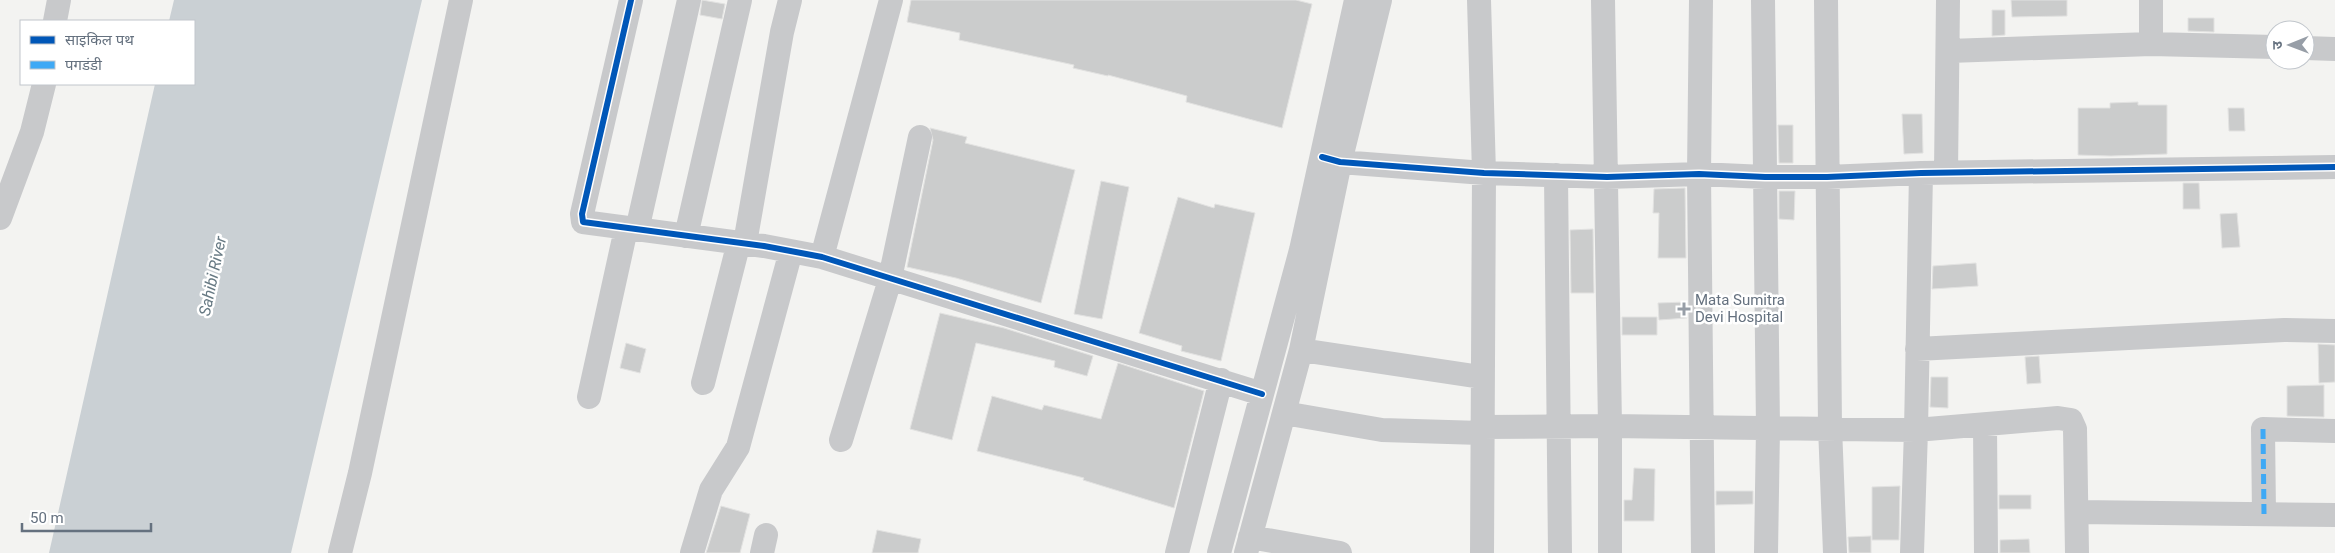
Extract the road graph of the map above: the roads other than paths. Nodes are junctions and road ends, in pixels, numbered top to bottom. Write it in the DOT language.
graph roads {
  1 [pos="59,0"];
  2 [pos="460,0"];
  3 [pos="631,0"];
  4 [pos="689,0"];
  5 [pos="740,0"];
  6 [pos="790,0"];
  7 [pos="890,0"];
  8 [pos="1356,0"];
  9 [pos="1380,0"];
  10 [pos="1479,0"];
  11 [pos="1603,0"];
  12 [pos="1701,0"];
  13 [pos="1763,0"];
  14 [pos="1826,0"];
  15 [pos="1948,0"];
  16 [pos="2151,0"];
  17 [pos="56,20"];
  18 [pos="2151,44"];
  19 [pos="2265,47"];
  20 [pos="2315,48"];
  21 [pos="2335,49"];
  22 [pos="1949,51"];
  23 [pos="44,85"];
  24 [pos="920,137"];
  25 [pos="1331,160"];
  26 [pos="2335,167"];
  27 [pos="1946,172"];
  28 [pos="1484,173"];
  29 [pos="1921,173"];
  30 [pos="1699,174"];
  31 [pos="1556,175"];
  32 [pos="1827,176"];
  33 [pos="1608,177"];
  34 [pos="1765,177"];
  35 [pos="0,218"];
  36 [pos="632,229"];
  37 [pos="686,236"];
  38 [pos="742,242"];
  39 [pos="790,251"];
  40 [pos="822,257"];
  41 [pos="890,278"];
  42 [pos="2335,330"];
  43 [pos="1918,349"];
  44 [pos="1301,350"];
  45 [pos="1481,377"];
  46 [pos="1222,380"];
  47 [pos="703,383"];
  48 [pos="1262,394"];
  49 [pos="589,397"];
  50 [pos="1284,413"];
  51 [pos="1558,426"];
  52 [pos="1610,426"];
  53 [pos="1985,426"];
  54 [pos="1702,427"];
  55 [pos="1768,428"];
  56 [pos="1830,428"];
  57 [pos="1481,430"];
  58 [pos="1916,430"];
  59 [pos="2335,431"];
  60 [pos="841,440"];
  61 [pos="2077,512"];
  62 [pos="2264,514"];
  63 [pos="2335,515"];
  64 [pos="1248,545"];
  65 [pos="340,553"];
  66 [pos="692,553"];
  67 [pos="1177,553"];
  68 [pos="1219,553"];
  69 [pos="1340,553"];
  70 [pos="1482,553"];
  71 [pos="1560,553"];
  72 [pos="1610,553"];
  73 [pos="1703,553"];
  74 [pos="1766,553"];
  75 [pos="1835,553"];
  76 [pos="1912,553"];
  77 [pos="1986,553"];
  78 [pos="2077,553"];
  1 -- 17 [label="street"];
  2 -- 65 [label="street"];
  3 -- 36 [label="street"];
  4 -- 36 [label="street"];
  5 -- 37 [label="street"];
  6 -- 38 [label="street"];
  7 -- 40 [label="street"];
  8 -- 25 [label="street"];
  9 -- 25 [label="street"];
  10 -- 28 [label="street"];
  11 -- 33 [label="street"];
  12 -- 30 [label="street"];
  13 -- 34 [label="street"];
  14 -- 32 [label="street"];
  15 -- 22 [label="street"];
  16 -- 18 [label="street"];
  18 -- 19 [label="street"];
  18 -- 22 [label="street"];
  20 -- 21 [label="street"];
  22 -- 27 [label="street"];
  23 -- 35 [label="street"];
  24 -- 41 [label="street"];
  25 -- 28 [label="street"];
  25 -- 44 [label="street"];
  25 -- 48 [label="street"];
  26 -- 27 [label="street"];
  27 -- 29 [label="street"];
  28 -- 31 [label="street"];
  28 -- 45 [label="street"];
  29 -- 32 [label="street"];
  29 -- 43 [label="street"];
  30 -- 33 [label="street"];
  30 -- 34 [label="street"];
  30 -- 54 [label="street"];
  31 -- 33 [label="street"];
  31 -- 51 [label="street"];
  32 -- 34 [label="street"];
  32 -- 56 [label="street"];
  33 -- 52 [label="street"];
  34 -- 55 [label="street"];
  36 -- 37 [label="street"];
  36 -- 49 [label="street"];
  37 -- 38 [label="street"];
  38 -- 39 [label="street"];
  38 -- 47 [label="street"];
  39 -- 40 [label="street"];
  39 -- 66 [label="street"];
  40 -- 41 [label="street"];
  41 -- 46 [label="street"];
  41 -- 60 [label="street"];
  42 -- 43 [label="street"];
  43 -- 58 [label="street"];
  44 -- 45 [label="street"];
  44 -- 50 [label="street"];
  45 -- 57 [label="street"];
  46 -- 48 [label="street"];
  46 -- 67 [label="street"];
  48 -- 68 [label="street"];
  50 -- 57 [label="street"];
  50 -- 64 [label="street"];
  51 -- 52 [label="street"];
  51 -- 57 [label="street"];
  51 -- 71 [label="street"];
  52 -- 54 [label="street"];
  52 -- 72 [label="street"];
  53 -- 58 [label="street"];
  53 -- 61 [label="street"];
  53 -- 77 [label="street"];
  54 -- 55 [label="street"];
  54 -- 73 [label="street"];
  55 -- 56 [label="street"];
  55 -- 74 [label="street"];
  56 -- 58 [label="street"];
  56 -- 75 [label="street"];
  57 -- 70 [label="street"];
  58 -- 76 [label="street"];
  59 -- 62 [label="street"];
  61 -- 62 [label="street"];
  61 -- 78 [label="street"];
  62 -- 63 [label="street"];
  64 -- 69 [label="street"];
}
